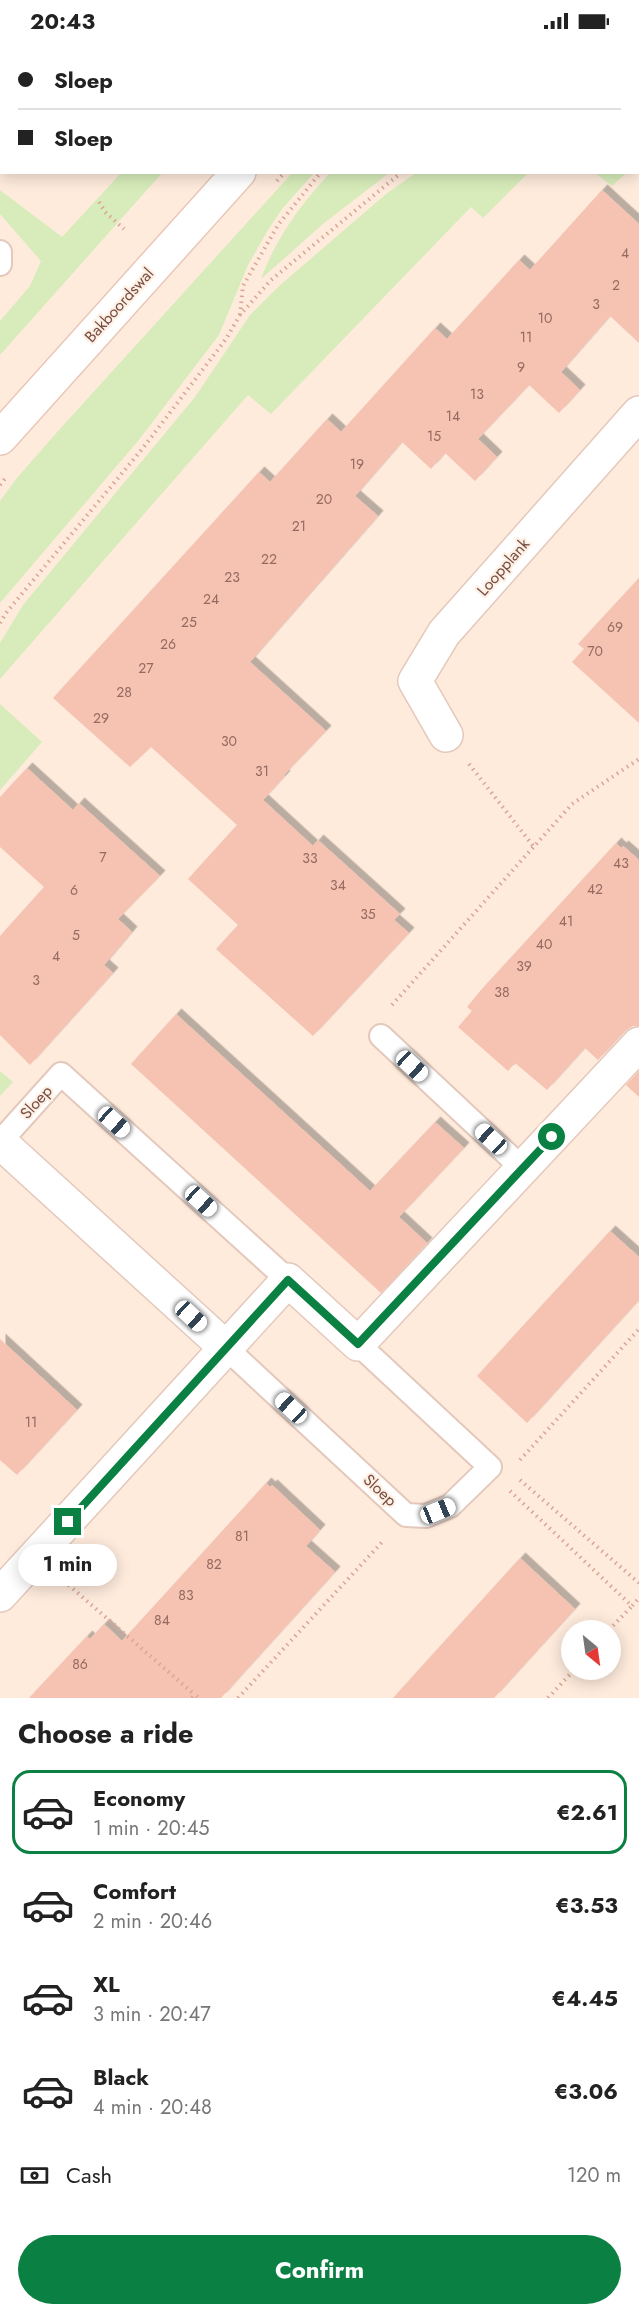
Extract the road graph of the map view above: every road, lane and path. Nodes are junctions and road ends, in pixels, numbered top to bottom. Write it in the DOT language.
graph roads {
  1 [pos="237,174"];
  2 [pos="319,174"];
  3 [pos="400,174"];
  4 [pos="99,202"];
  5 [pos="124,229"];
  6 [pos="0,252"];
  7 [pos="0,264"];
  8 [pos="240,315"];
  9 [pos="639,413"];
  10 [pos="0,438"];
  11 [pos="0,623"];
  12 [pos="446,735"];
  13 [pos="639,759"];
  14 [pos="534,847"];
  15 [pos="381,1036"];
  16 [pos="639,1044"];
  17 [pos="0,1142"];
  18 [pos="522,1168"];
  19 [pos="288,1280"];
  20 [pos="639,1329"];
  21 [pos="358,1344"];
  22 [pos="225,1347"];
  23 [pos="500,1470"];
  24 [pos="506,1488"];
  25 [pos="384,1540"];
  26 [pos="36,1557"];
  27 [pos="4,1583"];
  28 [pos="639,1583"];
  29 [pos="639,1598"];
  30 [pos="632,1606"];
  31 [pos="619,1620"];
  32 [pos="565,1680"];
  33 [pos="196,1697"];
  34 [pos="238,1698"];
  35 [pos="548,1698"];
  1 -- 10 [label="street, Bakboordswal"];
  2 -- 8 [label="path"];
  3 -- 8 [label="path"];
  4 -- 5 [label="path"];
  6 -- 7 [label="lane"];
  8 -- 11 [label="path"];
  9 -- 12 [label="street, Loopplank"];
  12 -- 14 [label="path"];
  13 -- 14 [label="path"];
  14 -- 15 [label="path"];
  15 -- 18 [label="lane"];
  16 -- 18 [label="street"];
  17 -- 19 [label="lane, Sloep"];
  17 -- 22 [label="street, Sloep"];
  18 -- 21 [label="street"];
  19 -- 21 [label="street, Sloep"];
  19 -- 22 [label="street"];
  20 -- 23 [label="path"];
  21 -- 23 [label="lane, Sloep"];
  22 -- 23 [label="lane, Sloep"];
  22 -- 26 [label="street"];
  23 -- 28 [label="path"];
  24 -- 30 [label="path"];
  25 -- 34 [label="path"];
  26 -- 27 [label="street"];
  26 -- 33 [label="path"];
  29 -- 30 [label="path"];
  30 -- 31 [label="path"];
  32 -- 35 [label="path"];
}
